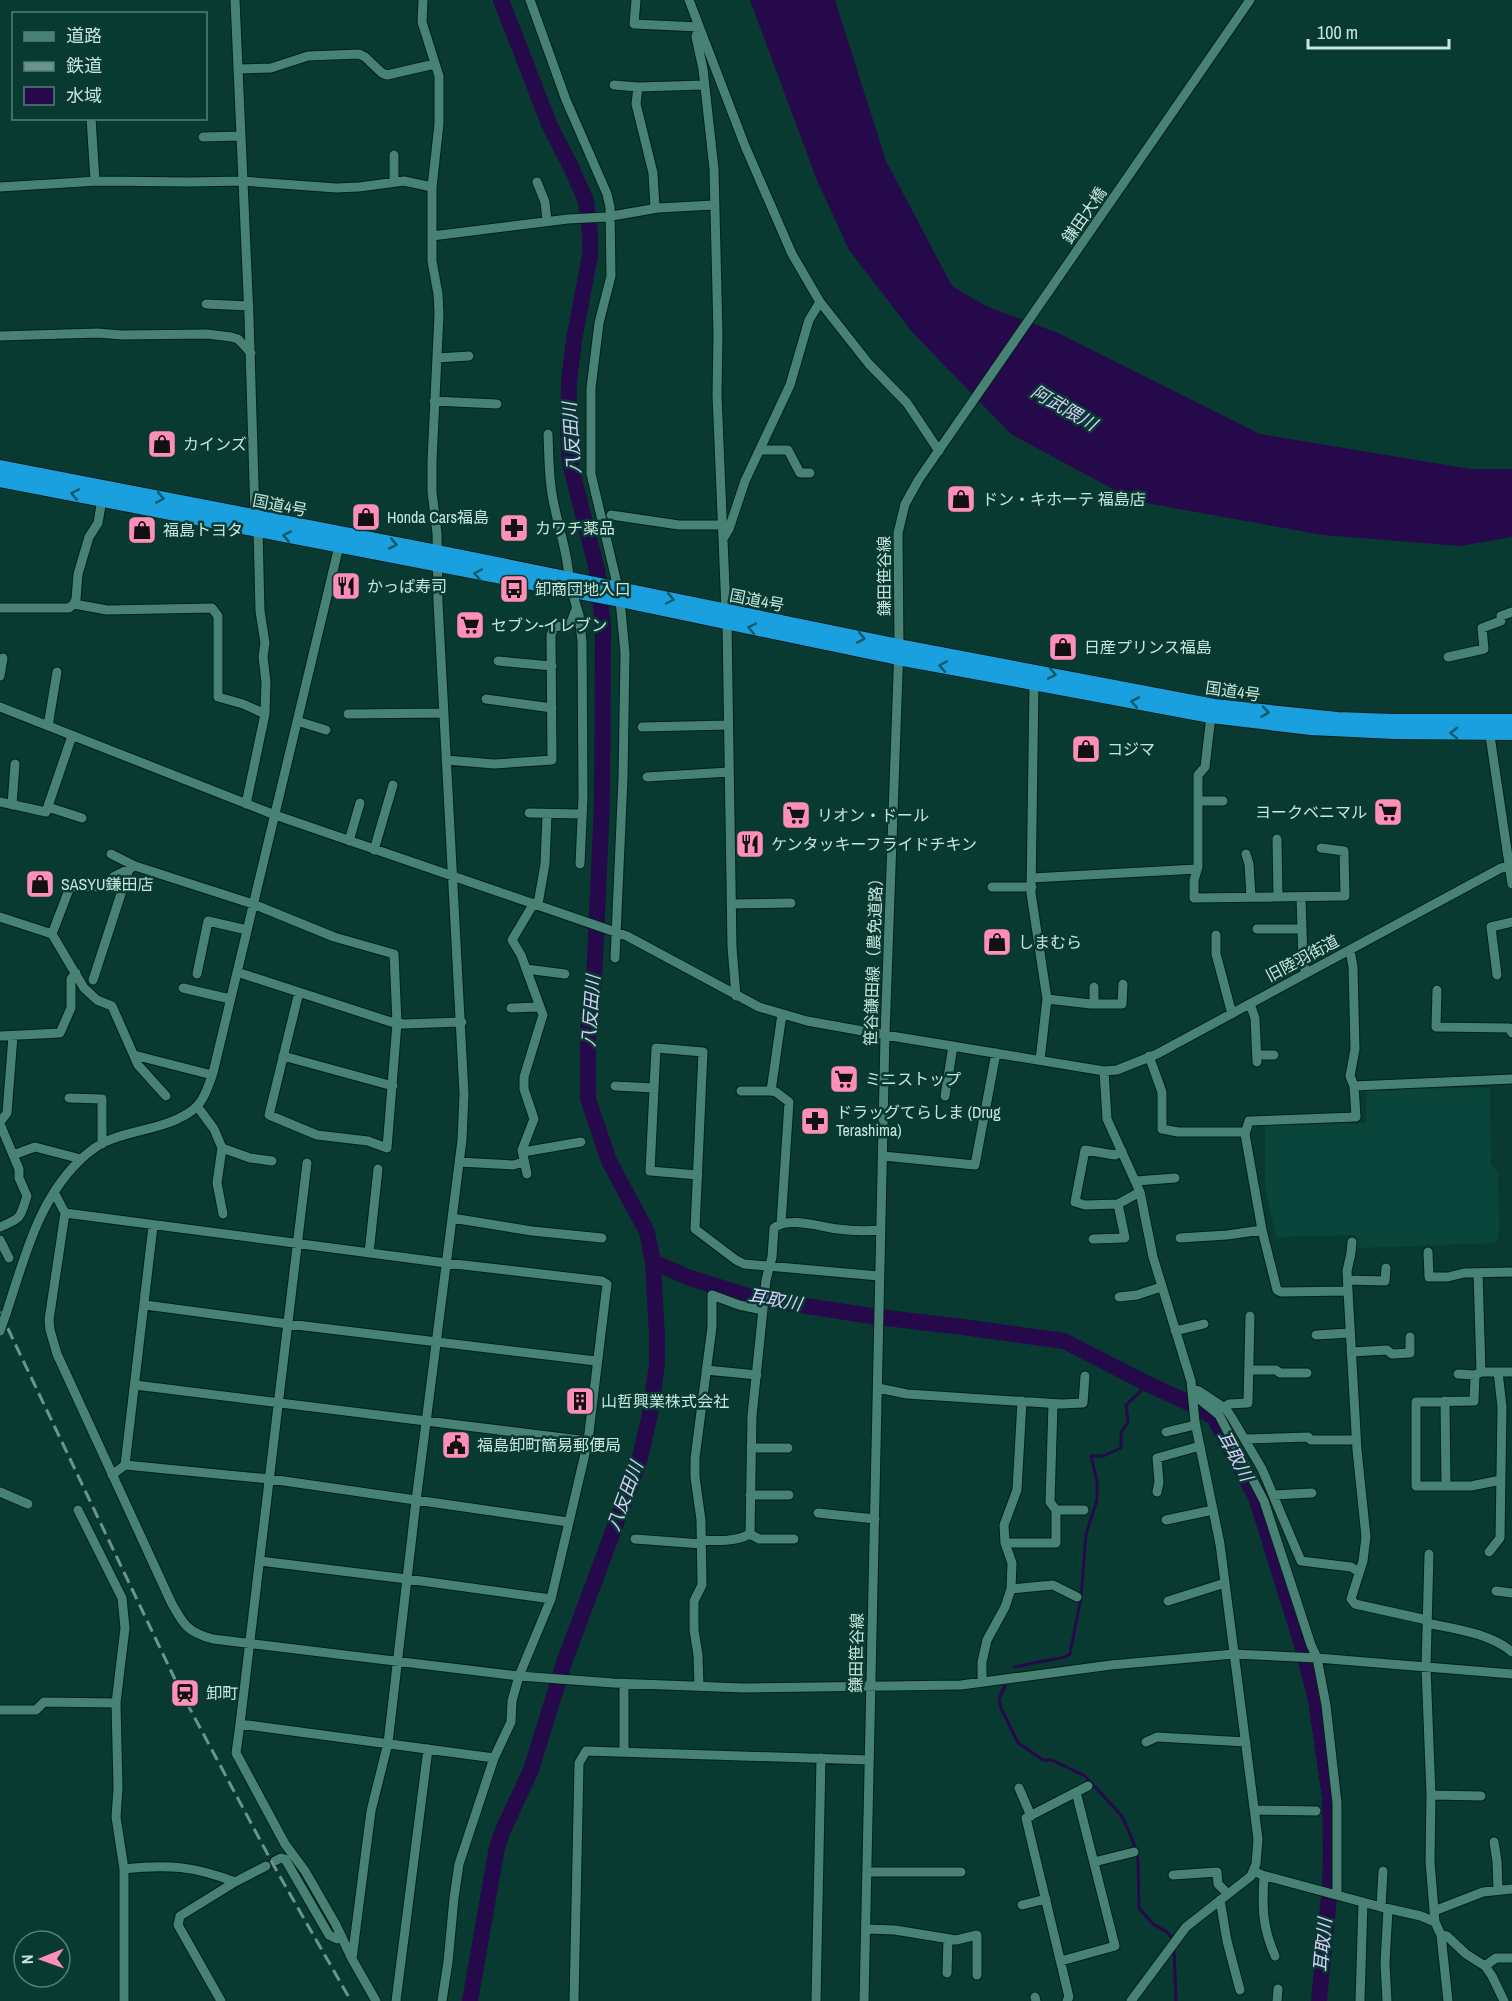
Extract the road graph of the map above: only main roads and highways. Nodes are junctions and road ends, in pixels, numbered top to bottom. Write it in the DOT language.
graph roads {
  1 [pos="0,466"];
  2 [pos="0,480"];
  3 [pos="256,524"];
  4 [pos="437,559"];
  5 [pos="898,652"];
  6 [pos="1512,720"];
  7 [pos="1489,728"];
  8 [pos="1512,733"];
  1 -- 3 [label="highway, 国道4号, one-way"];
  3 -- 2 [label="highway, 国道4号, one-way"];
  3 -- 4 [label="highway, 国道4号, one-way"];
  4 -- 3 [label="highway, 国道4号, one-way"];
  4 -- 5 [label="highway, 国道4号"];
  5 -- 7 [label="highway, 国道4号, one-way"];
  7 -- 5 [label="highway, 国道4号, one-way"];
  6 -- 7 [label="highway, 国道4号"];
  7 -- 8 [label="highway, 国道4号"];
}
